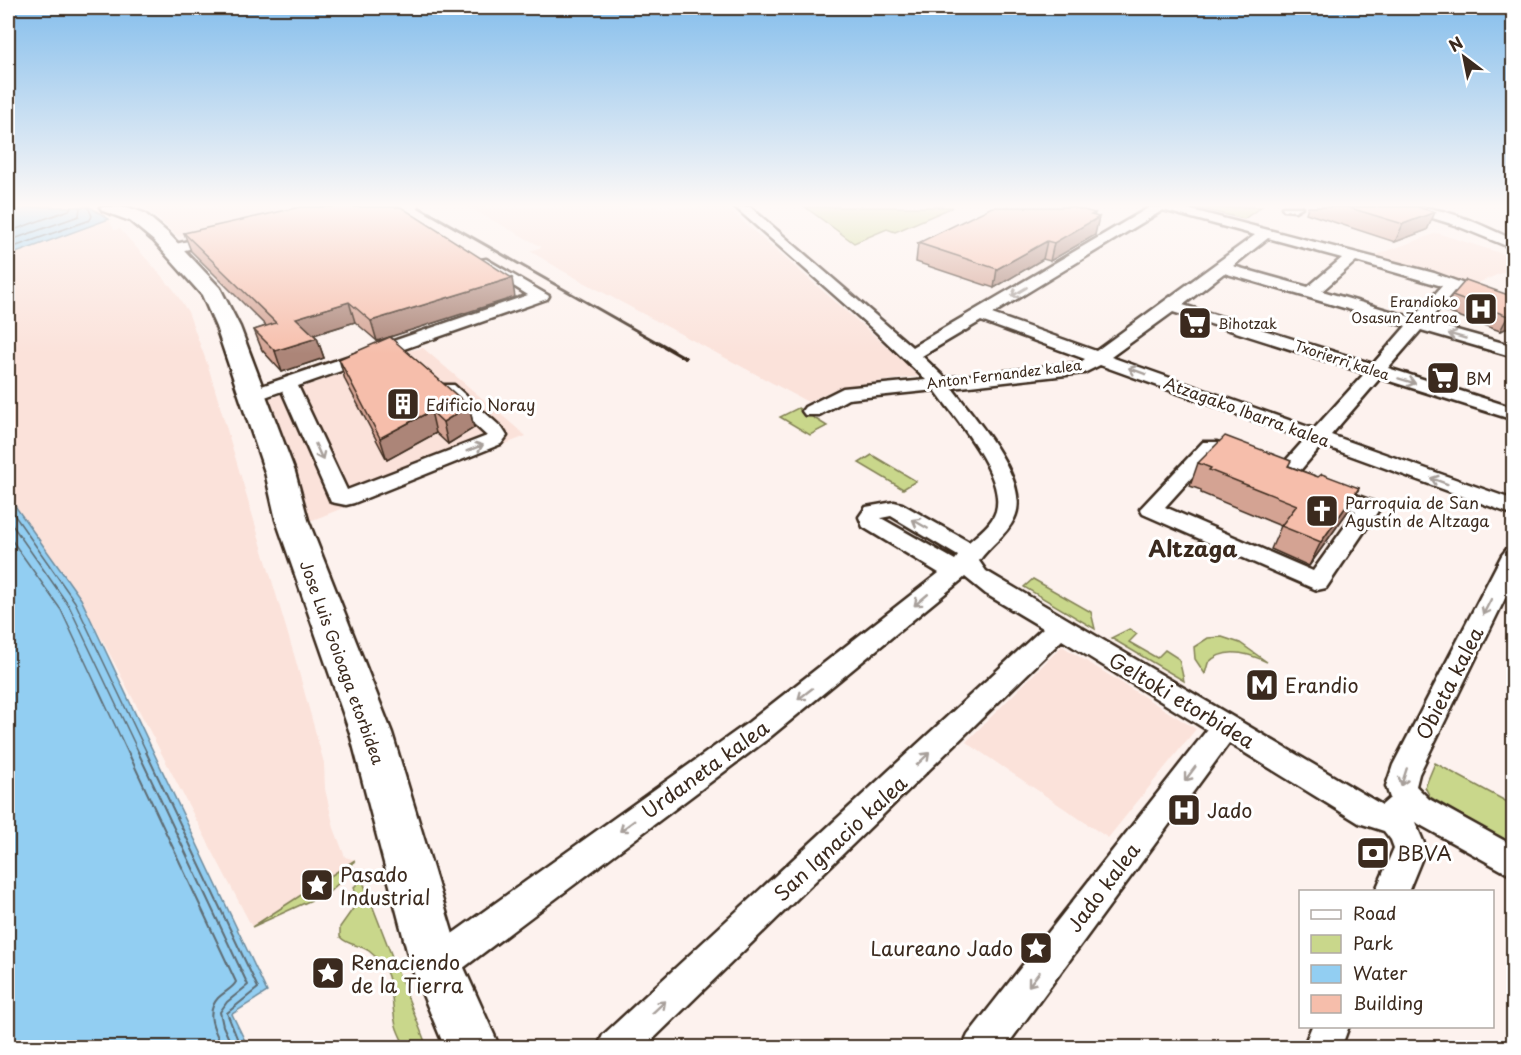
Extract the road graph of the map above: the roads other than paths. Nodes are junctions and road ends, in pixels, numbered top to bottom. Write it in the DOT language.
graph roads {
  1 [pos="179,256"];
  2 [pos="476,256"];
  3 [pos="799,256"];
  4 [pos="1077,256"];
  5 [pos="1235,256"];
  6 [pos="1353,256"];
  7 [pos="1221,267"];
  8 [pos="1452,284"];
  9 [pos="1311,293"];
  10 [pos="1171,306"];
  11 [pos="1514,308"];
  12 [pos="980,315"];
  13 [pos="1417,324"];
  14 [pos="398,346"];
  15 [pos="1514,352"];
  16 [pos="912,355"];
  17 [pos="1099,358"];
  18 [pos="416,361"];
  19 [pos="1376,371"];
  20 [pos="433,377"];
  21 [pos="939,382"];
  22 [pos="292,391"];
  23 [pos="252,396"];
  24 [pos="812,411"];
  25 [pos="1514,414"];
  26 [pos="1318,437"];
  27 [pos="1285,475"];
  28 [pos="1514,508"];
  29 [pos="1514,555"];
  30 [pos="964,563"];
  31 [pos="1061,627"];
  32 [pos="1225,727"];
  33 [pos="1404,811"];
  34 [pos="1514,863"];
  35 [pos="1391,890"];
  36 [pos="438,966"];
  37 [pos="1330,1028"];
  38 [pos="473,1047"];
  39 [pos="616,1047"];
  40 [pos="981,1047"];
  41 [pos="1322,1047"];
  1 -- 23 [label="main road, Jose Luis Goioaga etorbidea"];
  2 -- 14 [label="street"];
  3 -- 16 [label="street, Urdaneta kalea"];
  4 -- 12 [label="street, one-way"];
  5 -- 7 [label="street, Anton Fernandez kalea"];
  6 -- 8 [label="street"];
  6 -- 9 [label="street"];
  7 -- 9 [label="street"];
  7 -- 10 [label="street, Anton Fernandez kalea"];
  8 -- 11 [label="street"];
  8 -- 13 [label="street"];
  9 -- 13 [label="street"];
  10 -- 17 [label="street, Anton Fernandez kalea"];
  10 -- 19 [label="street, Txorierri kalea"];
  12 -- 16 [label="street"];
  12 -- 17 [label="street, Atzagako Ibarra kalea"];
  15 -- 13 [label="street, one-way"];
  13 -- 19 [label="street"];
  14 -- 18 [label="street"];
  14 -- 22 [label="street"];
  16 -- 21 [label="street, Urdaneta kalea"];
  17 -- 21 [label="street, Anton Fernandez kalea"];
  26 -- 17 [label="street, Atzagako Ibarra kalea, one-way"];
  19 -- 25 [label="street, Txorierri kalea, one-way"];
  19 -- 26 [label="street"];
  22 -- 20 [label="street, one-way"];
  21 -- 24 [label="street, Anton Fernandez kalea"];
  21 -- 30 [label="street, Urdaneta kalea"];
  22 -- 23 [label="street"];
  23 -- 36 [label="main road, Jose Luis Goioaga etorbidea"];
  26 -- 27 [label="street"];
  28 -- 26 [label="street, Atzagako Ibarra kalea, one-way"];
  27 -- 27 [label="street"];
  29 -- 33 [label="street, Obieta kalea, one-way"];
  30 -- 31 [label="street, Geltoki etorbidea"];
  30 -- 36 [label="street, Urdaneta kalea, one-way"];
  31 -- 32 [label="street, Geltoki etorbidea"];
  39 -- 31 [label="street, San Ignacio kalea, one-way"];
  32 -- 33 [label="street, Geltoki etorbidea"];
  32 -- 40 [label="street, Jado kalea, one-way"];
  33 -- 34 [label="street"];
  33 -- 35 [label="street, Obieta kalea"];
  36 -- 38 [label="main road, Jose Luis Goioaga etorbidea"];
  37 -- 41 [label="street"];
}
